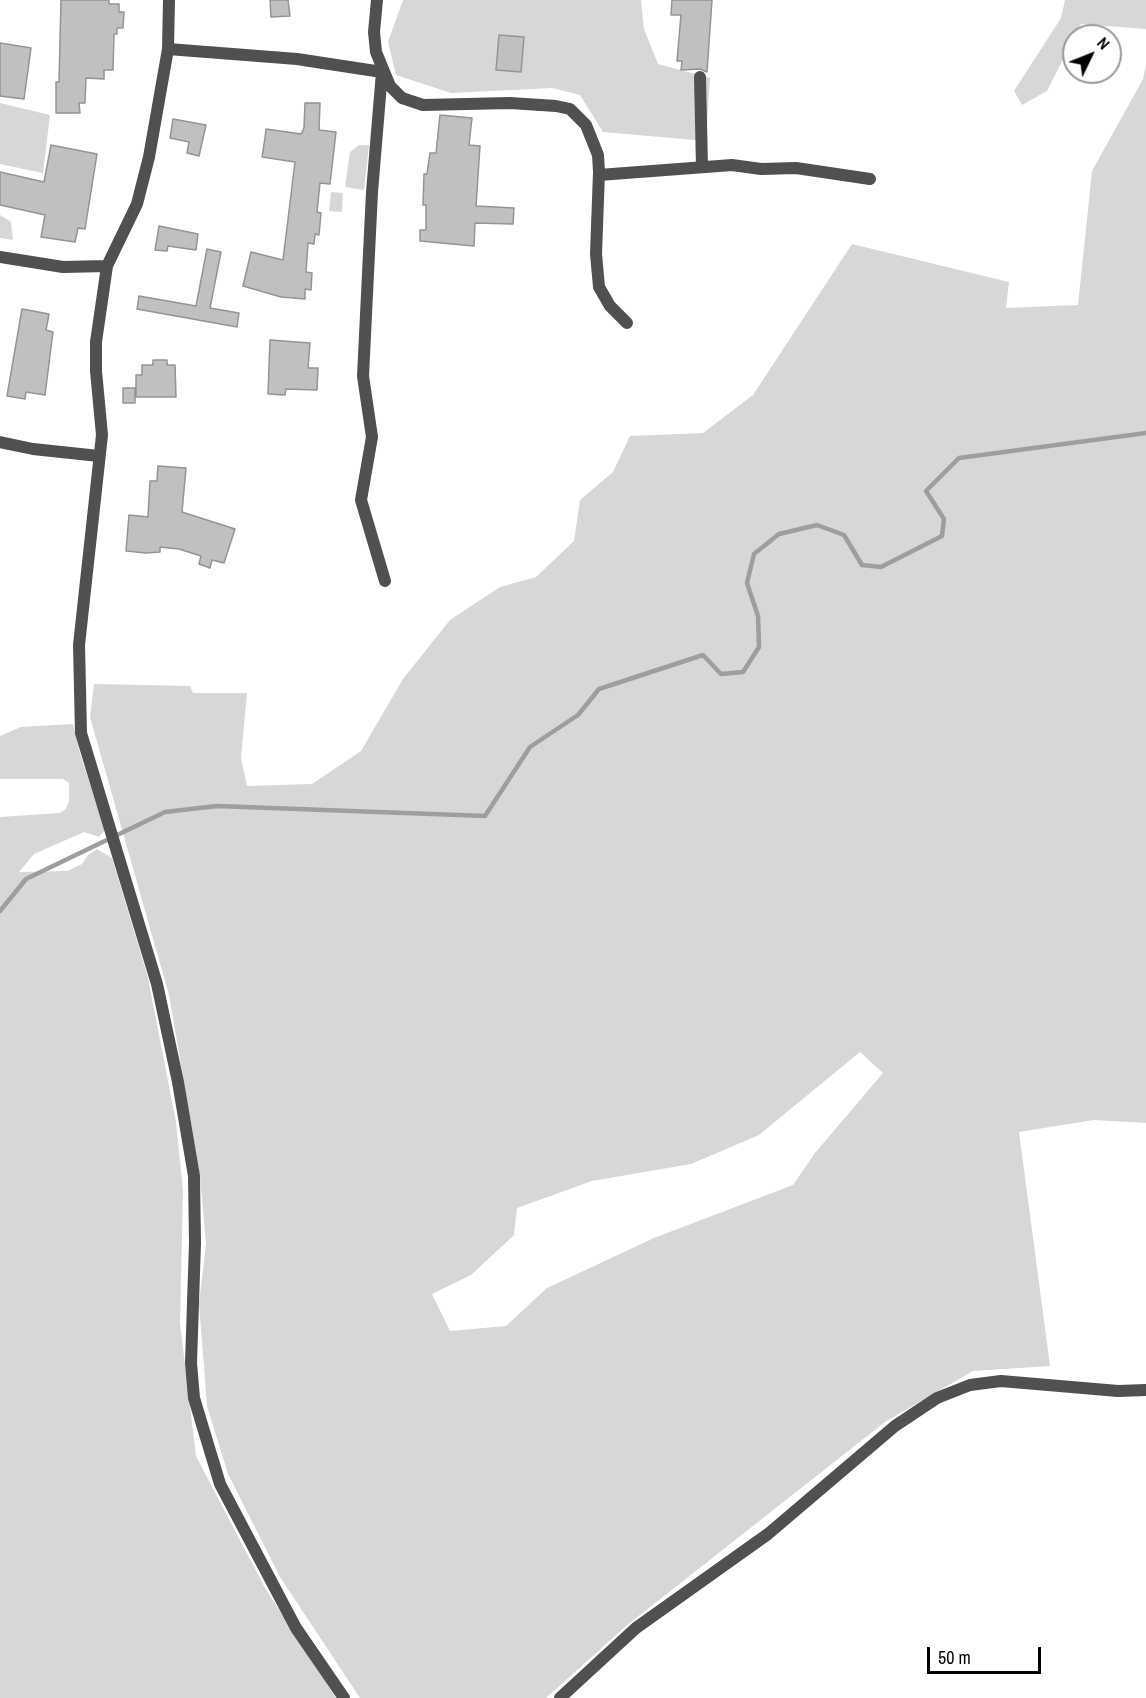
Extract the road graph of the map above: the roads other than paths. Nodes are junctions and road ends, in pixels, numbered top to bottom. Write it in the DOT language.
graph roads {
  1 [pos="169,0"];
  2 [pos="377,0"];
  3 [pos="168,49"];
  4 [pos="382,72"];
  5 [pos="700,77"];
  6 [pos="702,167"];
  7 [pos="599,175"];
  8 [pos="870,179"];
  9 [pos="0,257"];
  10 [pos="107,266"];
  11 [pos="627,323"];
  12 [pos="0,442"];
  13 [pos="99,456"];
  14 [pos="385,581"];
  15 [pos="1146,1390"];
  16 [pos="344,1698"];
  17 [pos="560,1698"];
  1 -- 3 [label="street"];
  2 -- 4 [label="street"];
  3 -- 4 [label="street"];
  3 -- 10 [label="street"];
  4 -- 7 [label="street"];
  4 -- 14 [label="street"];
  5 -- 6 [label="street"];
  6 -- 7 [label="street"];
  6 -- 8 [label="street"];
  7 -- 11 [label="street"];
  9 -- 10 [label="street"];
  10 -- 13 [label="street"];
  12 -- 13 [label="street"];
  13 -- 16 [label="street"];
  15 -- 17 [label="street"];
}
